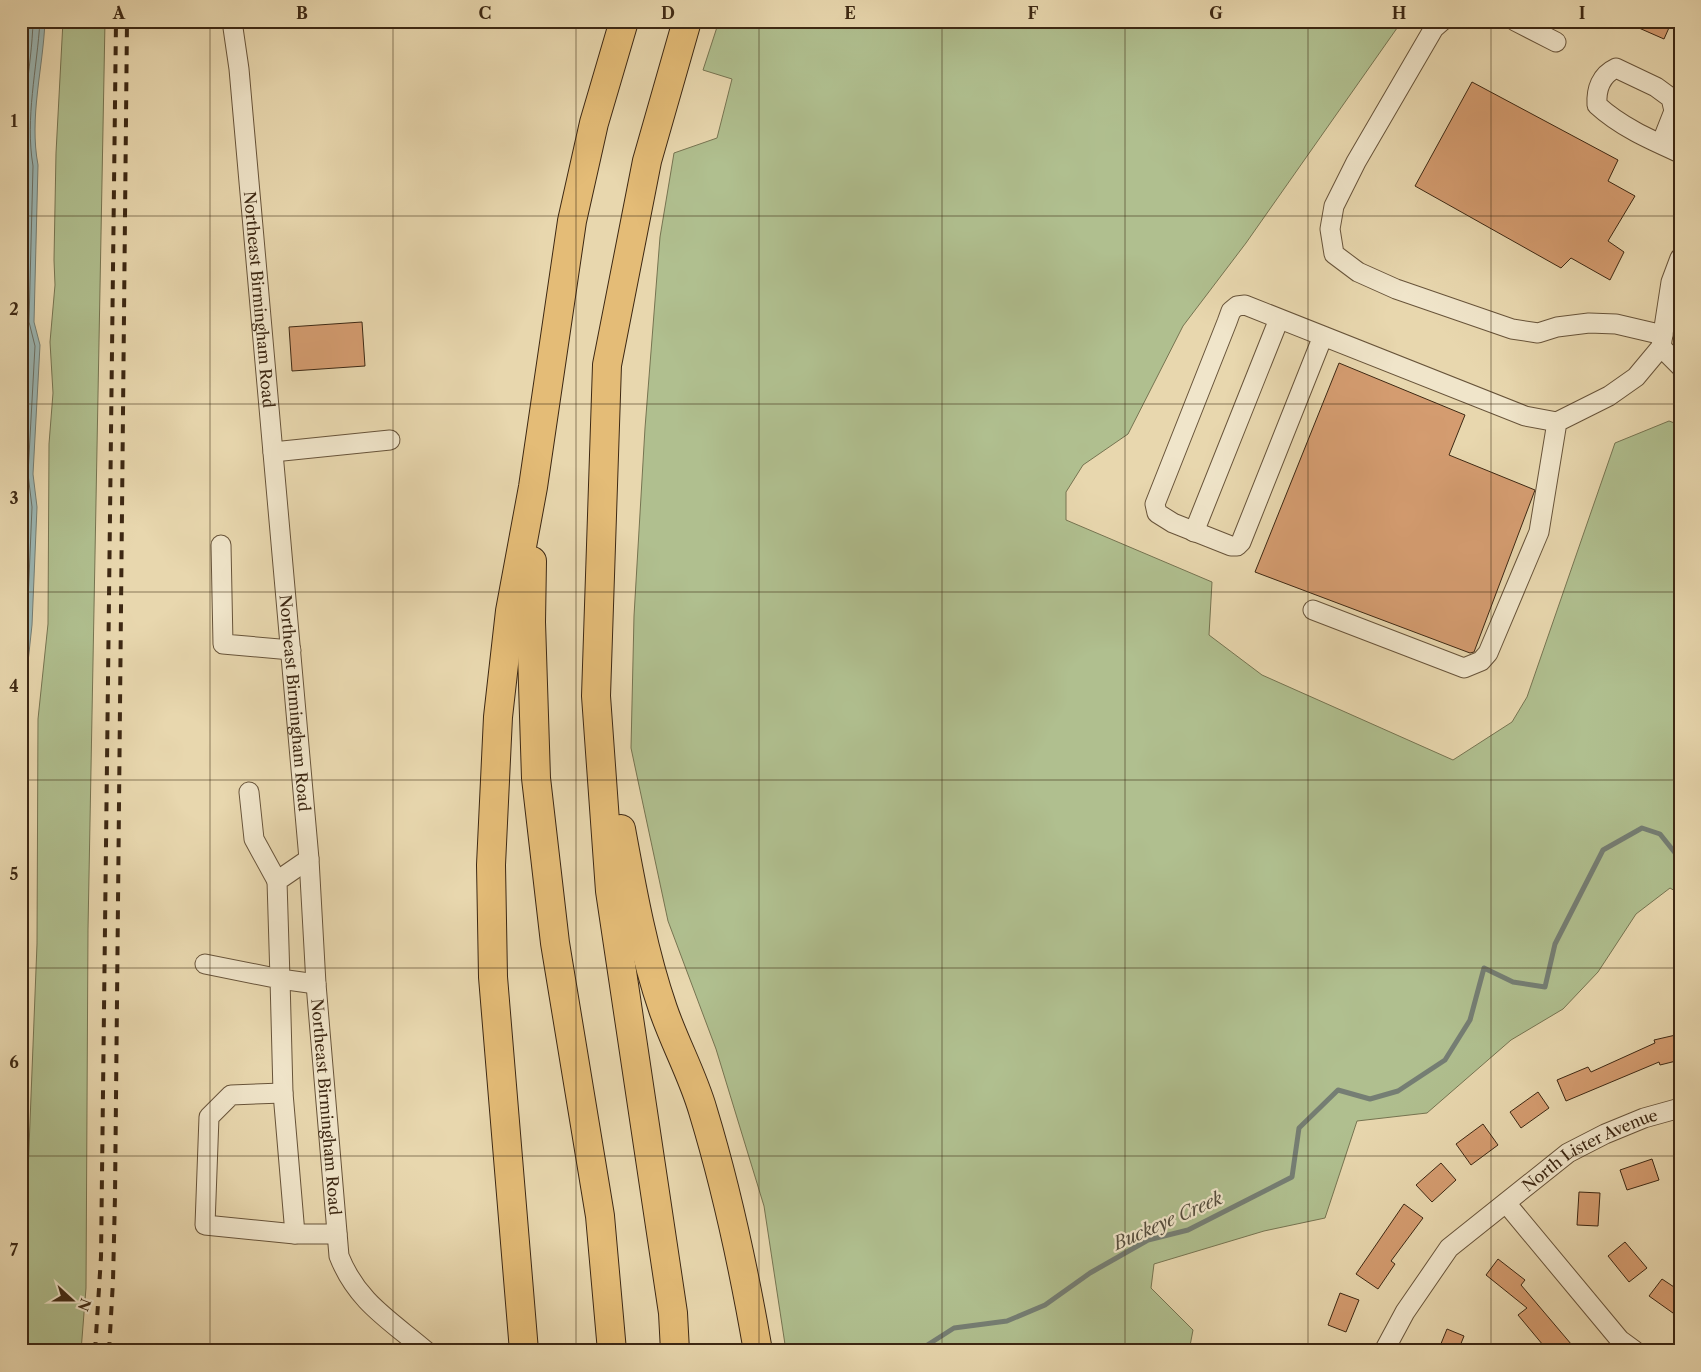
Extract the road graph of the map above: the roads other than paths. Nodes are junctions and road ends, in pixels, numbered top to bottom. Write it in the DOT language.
graph roads {
  1 [pos="232,21"];
  2 [pos="624,21"];
  3 [pos="687,21"];
  4 [pos="1442,21"];
  5 [pos="1515,21"];
  6 [pos="1556,42"];
  7 [pos="1661,144"];
  8 [pos="1680,153"];
  9 [pos="1680,260"];
  10 [pos="1279,319"];
  11 [pos="1323,336"];
  12 [pos="1662,341"];
  13 [pos="1680,366"];
  14 [pos="1557,422"];
  15 [pos="390,440"];
  16 [pos="274,452"];
  17 [pos="533,487"];
  18 [pos="1194,532"];
  19 [pos="221,545"];
  20 [pos="1313,610"];
  21 [pos="291,650"];
  22 [pos="596,696"];
  23 [pos="249,792"];
  24 [pos="309,859"];
  25 [pos="277,881"];
  26 [pos="205,964"];
  27 [pos="280,979"];
  28 [pos="316,984"];
  29 [pos="284,1093"];
  30 [pos="1680,1108"];
  31 [pos="1506,1203"];
  32 [pos="295,1234"];
  33 [pos="337,1234"];
  34 [pos="426,1351"];
  35 [pos="524,1351"];
  36 [pos="612,1351"];
  37 [pos="675,1351"];
  38 [pos="758,1351"];
  39 [pos="1384,1351"];
  40 [pos="1635,1351"];
  1 -- 16 [label="street, Northeast Birmingham Road"];
  2 -- 17 [label="highway"];
  3 -- 22 [label="highway"];
  4 -- 12 [label="street"];
  5 -- 6 [label="street"];
  7 -- 8 [label="street"];
  9 -- 12 [label="street"];
  10 -- 11 [label="street"];
  10 -- 18 [label="street"];
  10 -- 18 [label="street"];
  11 -- 14 [label="street"];
  11 -- 18 [label="street"];
  12 -- 13 [label="street"];
  12 -- 14 [label="street"];
  14 -- 20 [label="street"];
  15 -- 16 [label="street"];
  16 -- 21 [label="street, Northeast Birmingham Road"];
  17 -- 35 [label="highway"];
  17 -- 36 [label="highway"];
  19 -- 21 [label="street"];
  21 -- 24 [label="street, Northeast Birmingham Road"];
  22 -- 37 [label="highway"];
  22 -- 38 [label="highway"];
  23 -- 25 [label="street"];
  24 -- 25 [label="street"];
  24 -- 28 [label="street, Northeast Birmingham Road"];
  25 -- 27 [label="street"];
  26 -- 27 [label="street"];
  27 -- 28 [label="street"];
  27 -- 29 [label="street"];
  28 -- 33 [label="street, Northeast Birmingham Road"];
  29 -- 32 [label="street"];
  29 -- 32 [label="street"];
  30 -- 31 [label="street, North Lister Avenue"];
  31 -- 39 [label="street, North Lister Avenue"];
  31 -- 40 [label="street"];
  32 -- 33 [label="street"];
  33 -- 34 [label="street, Northeast Birmingham Road"];
}
